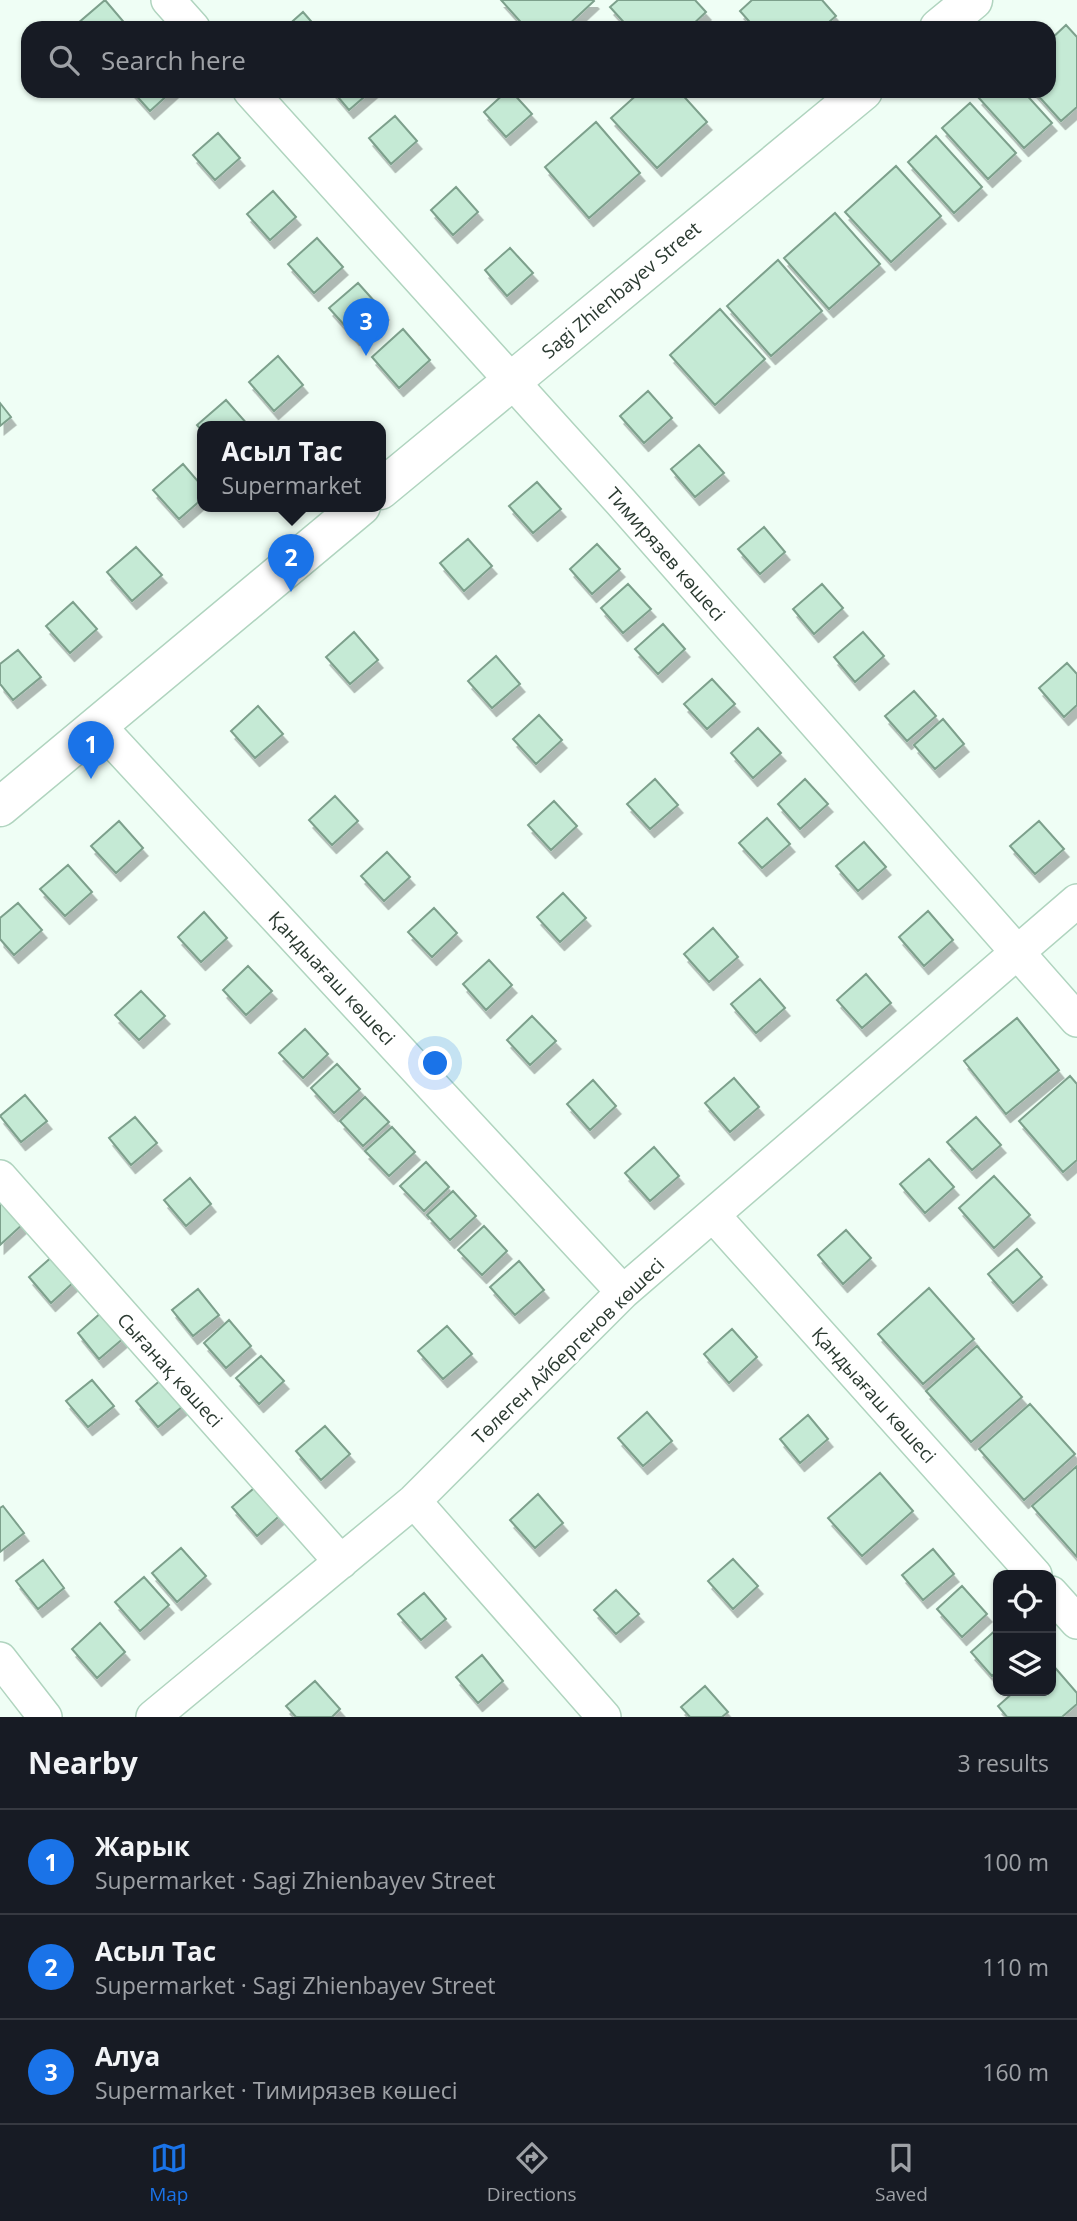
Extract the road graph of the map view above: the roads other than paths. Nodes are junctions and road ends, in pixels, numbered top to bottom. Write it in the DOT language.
graph roads {
  1 [pos="168,0"];
  2 [pos="973,0"];
  3 [pos="187,21"];
  4 [pos="948,21"];
  5 [pos="256,98"];
  6 [pos="855,98"];
  7 [pos="512,381"];
  8 [pos="386,485"];
  9 [pos="354,512"];
  10 [pos="98,725"];
  11 [pos="0,806"];
  12 [pos="1077,901"];
  13 [pos="1017,953"];
  14 [pos="1077,1020"];
  15 [pos="0,1177"];
  16 [pos="713,1215"];
  17 [pos="622,1292"];
  18 [pos="414,1501"];
  19 [pos="341,1562"];
  20 [pos="1031,1570"];
  21 [pos="1056,1599"];
  22 [pos="1077,1622"];
  23 [pos="0,1659"];
  24 [pos="46,1717"];
  25 [pos="153,1717"];
  26 [pos="604,1717"];
  1 -- 3 [label="street"];
  2 -- 4 [label="main road"];
  5 -- 7 [label="street, Тимирязев көшесі"];
  6 -- 7 [label="main road, Sagi Zhienbayev Street"];
  7 -- 8 [label="main road, Sagi Zhienbayev Street"];
  7 -- 13 [label="street, Тимирязев көшесі"];
  9 -- 10 [label="main road"];
  10 -- 11 [label="main road"];
  10 -- 17 [label="street, Қандыағаш көшесі"];
  12 -- 13 [label="street, Төлеген Айбергенов көшесі"];
  13 -- 14 [label="street, Тимирязев көшесі"];
  13 -- 16 [label="street, Төлеген Айбергенов көшесі"];
  15 -- 19 [label="street, Сығанақ көшесі"];
  16 -- 17 [label="street, Төлеген Айбергенов көшесі"];
  16 -- 20 [label="street, Қандыағаш көшесі"];
  17 -- 18 [label="street, Төлеген Айбергенов көшесі"];
  18 -- 19 [label="street, Төлеген Айбергенов көшесі"];
  18 -- 26 [label="street"];
  19 -- 25 [label="street, Төлеген Айбергенов көшесі"];
  21 -- 22 [label="street"];
  23 -- 24 [label="street"];
}
